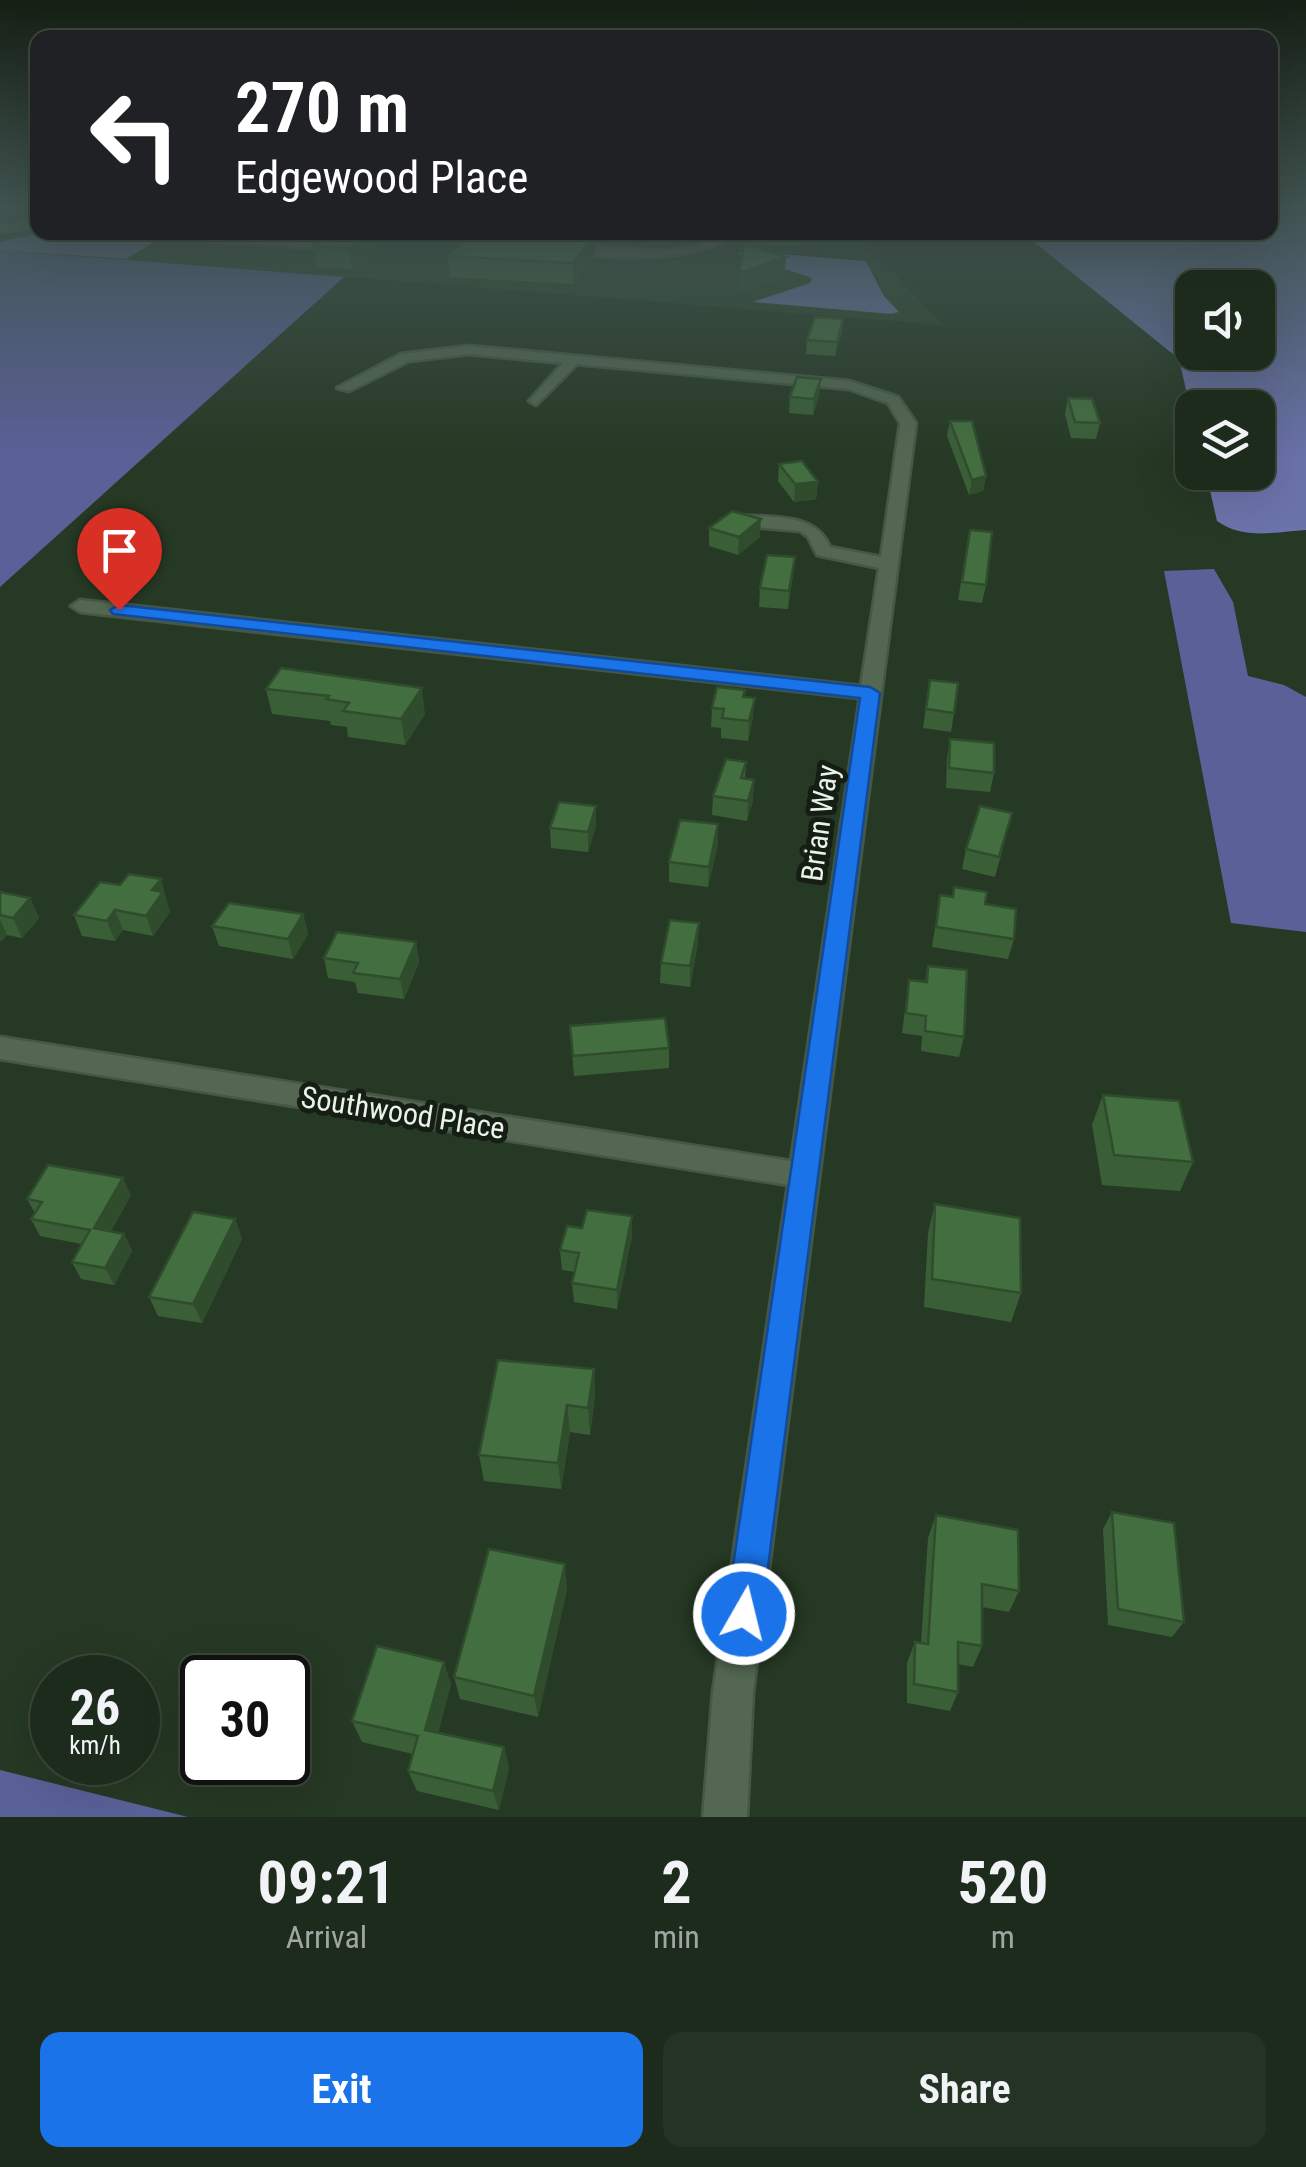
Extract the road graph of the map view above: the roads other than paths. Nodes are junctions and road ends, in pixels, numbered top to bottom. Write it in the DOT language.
graph roads {
  1 [pos="572,360"];
  2 [pos="344,388"];
  3 [pos="536,401"];
  4 [pos="731,520"];
  5 [pos="888,564"];
  6 [pos="80,606"];
  7 [pos="870,693"];
  8 [pos="0,1048"];
  9 [pos="806,1176"];
  10 [pos="725,1817"];
  1 -- 2 [label="street, Brian Way"];
  1 -- 3 [label="street"];
  1 -- 5 [label="street, Brian Way"];
  4 -- 5 [label="street"];
  5 -- 7 [label="street, Brian Way"];
  6 -- 7 [label="street"];
  7 -- 9 [label="street, Brian Way"];
  8 -- 9 [label="street, Southwood Place"];
  9 -- 10 [label="street, Brian Way"];
}
